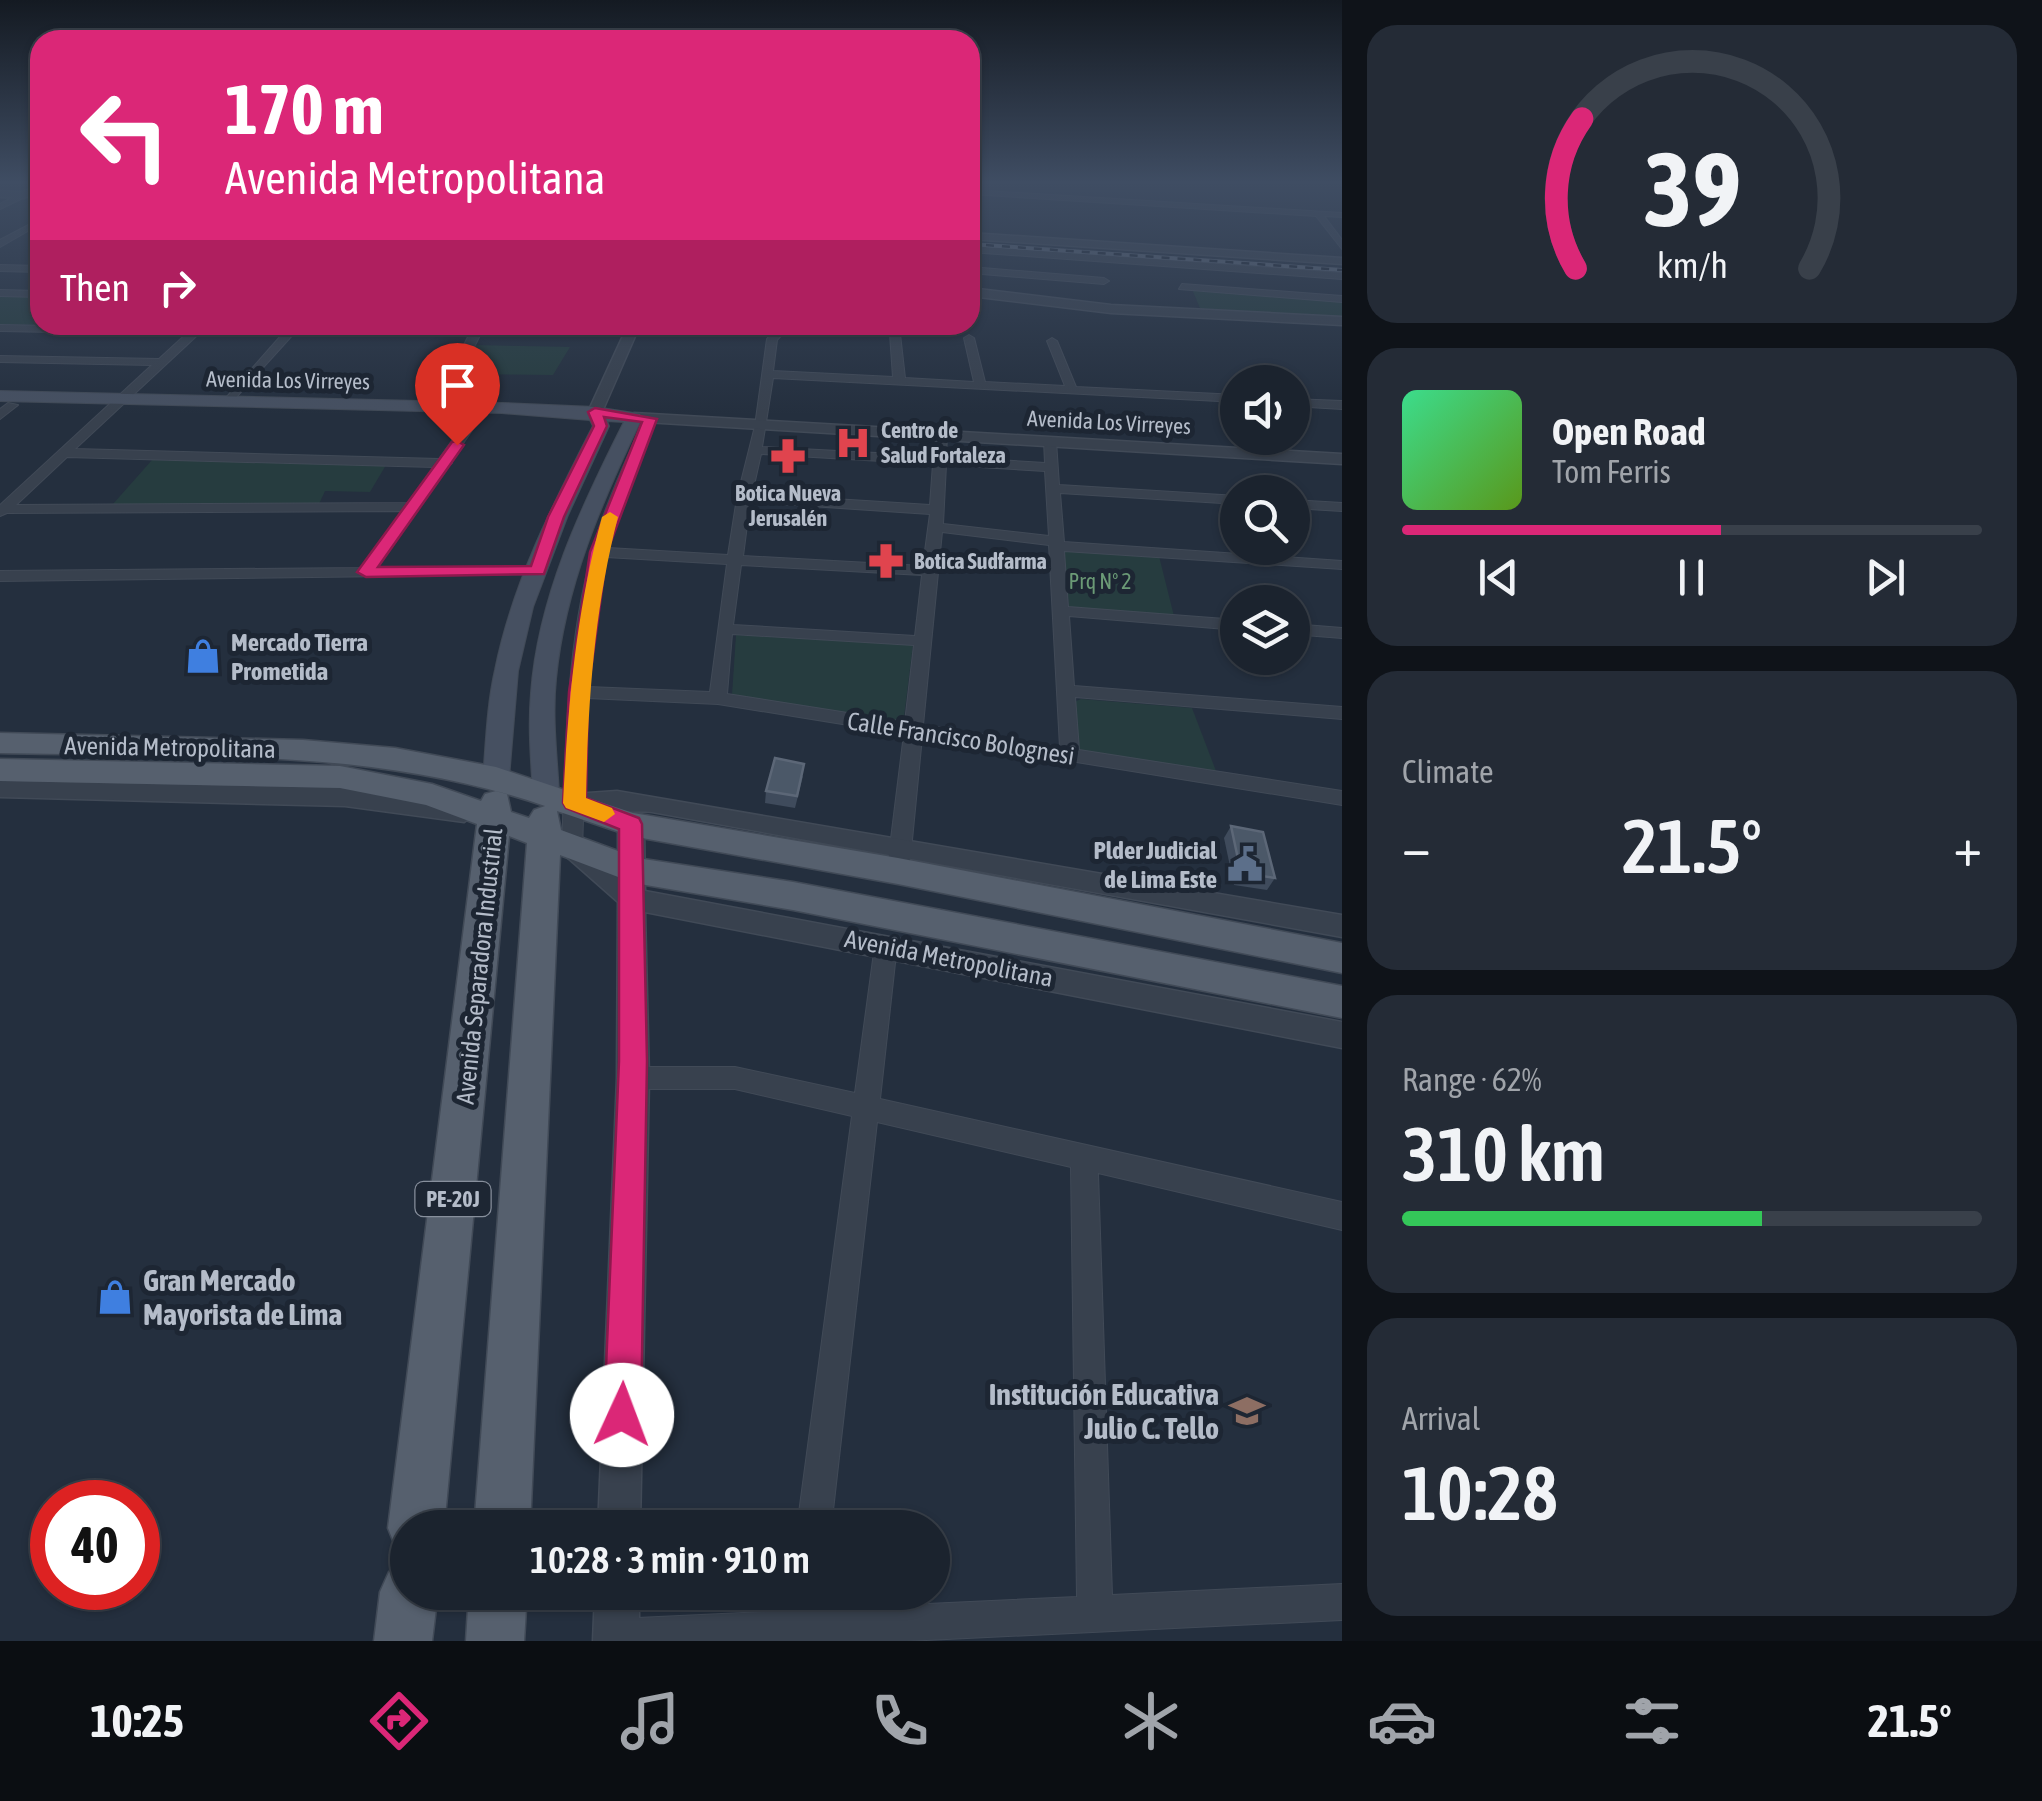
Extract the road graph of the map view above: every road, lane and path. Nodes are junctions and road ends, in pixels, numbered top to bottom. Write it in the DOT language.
graph roads {
  1 [pos="1100,261"];
  2 [pos="1132,261"];
  3 [pos="1174,264"];
  4 [pos="0,268"];
  5 [pos="30,268"];
  6 [pos="980,271"];
  7 [pos="1342,276"];
  8 [pos="1104,281"];
  9 [pos="1182,286"];
  10 [pos="0,293"];
  11 [pos="980,293"];
  12 [pos="30,294"];
  13 [pos="1342,299"];
  14 [pos="1110,309"];
  15 [pos="1190,315"];
  16 [pos="1342,320"];
  17 [pos="0,328"];
  18 [pos="30,328"];
  19 [pos="105,335"];
  20 [pos="191,335"];
  21 [pos="287,335"];
  22 [pos="475,335"];
  23 [pos="630,335"];
  24 [pos="776,335"];
  25 [pos="895,335"];
  26 [pos="969,338"];
  27 [pos="99,340"];
  28 [pos="1052,341"];
  29 [pos="87,350"];
  30 [pos="0,358"];
  31 [pos="75,360"];
  32 [pos="160,362"];
  33 [pos="766,374"];
  34 [pos="899,379"];
  35 [pos="980,384"];
  36 [pos="1072,390"];
  37 [pos="1220,398"];
  38 [pos="228,401"];
  39 [pos="119,403"];
  40 [pos="1310,403"];
  41 [pos="3,405"];
  42 [pos="1342,405"];
  43 [pos="439,406"];
  44 [pos="597,416"];
  45 [pos="475,417"];
  46 [pos="642,419"];
  47 [pos="760,426"];
  48 [pos="941,435"];
  49 [pos="1050,441"];
  50 [pos="755,450"];
  51 [pos="64,453"];
  52 [pos="1342,458"];
  53 [pos="940,460"];
  54 [pos="446,463"];
  55 [pos="1052,467"];
  56 [pos="1053,489"];
  57 [pos="744,498"];
  58 [pos="1220,499"];
  59 [pos="1310,505"];
  60 [pos="413,507"];
  61 [pos="1342,507"];
  62 [pos="2,511"];
  63 [pos="936,518"];
  64 [pos="1056,544"];
  65 [pos="599,552"];
  66 [pos="734,560"];
  67 [pos="1342,565"];
  68 [pos="538,571"];
  69 [pos="930,571"];
  70 [pos="366,572"];
  71 [pos="0,576"];
  72 [pos="1060,610"];
  73 [pos="1220,623"];
  74 [pos="724,629"];
  75 [pos="1310,630"];
  76 [pos="1342,633"];
  77 [pos="923,641"];
  78 [pos="1066,691"];
  79 [pos="578,692"];
  80 [pos="718,698"];
  81 [pos="1342,713"];
  82 [pos="913,732"];
  83 [pos="0,742"];
  84 [pos="1070,755"];
  85 [pos="0,770"];
  86 [pos="496,778"];
  87 [pos="0,789"];
  88 [pos="1342,798"];
  89 [pos="560,799"];
  90 [pos="496,820"];
  91 [pos="631,824"];
  92 [pos="558,845"];
  93 [pos="899,860"];
  94 [pos="634,885"];
  95 [pos="1342,926"];
  96 [pos="886,946"];
  97 [pos="1342,958"];
  98 [pos="1342,1002"];
  99 [pos="1342,1035"];
  100 [pos="632,1078"];
  101 [pos="867,1108"];
  102 [pos="1084,1157"];
  103 [pos="1342,1216"];
  104 [pos="418,1510"];
  105 [pos="503,1510"];
  106 [pos="620,1510"];
  107 [pos="816,1510"];
  108 [pos="1342,1602"];
  109 [pos="406,1610"];
  110 [pos="497,1610"];
  111 [pos="617,1610"];
  112 [pos="804,1610"];
  113 [pos="1095,1614"];
  114 [pos="616,1639"];
  115 [pos="403,1641"];
  116 [pos="496,1641"];
  1 -- 8 [label="street"];
  2 -- 3 [label="street"];
  3 -- 7 [label="street"];
  3 -- 9 [label="street"];
  4 -- 5 [label="street"];
  6 -- 8 [label="street"];
  8 -- 14 [label="street"];
  9 -- 13 [label="street"];
  9 -- 15 [label="street"];
  10 -- 12 [label="street"];
  11 -- 14 [label="street"];
  14 -- 15 [label="street"];
  15 -- 16 [label="street"];
  17 -- 18 [label="street"];
  19 -- 27 [label="street"];
  20 -- 32 [label="street"];
  21 -- 38 [label="street"];
  22 -- 43 [label="street"];
  23 -- 44 [label="street, PE-20J"];
  24 -- 33 [label="street"];
  25 -- 34 [label="street"];
  26 -- 35 [label="street"];
  28 -- 36 [label="street"];
  29 -- 31 [label="street"];
  30 -- 31 [label="street"];
  31 -- 32 [label="street"];
  32 -- 39 [label="street"];
  33 -- 34 [label="street"];
  33 -- 47 [label="street"];
  34 -- 35 [label="street"];
  35 -- 36 [label="street"];
  36 -- 37 [label="street"];
  38 -- 39 [label="main road, Avenida Los Virreyes"];
  38 -- 43 [label="main road, Avenida Los Virreyes"];
  39 -- 41 [label="main road, Avenida Los Virreyes"];
  39 -- 45 [label="main road, Avenida Los Virreyes"];
  39 -- 51 [label="street"];
  40 -- 42 [label="street"];
  43 -- 44 [label="main road, Avenida Los Virreyes"];
  44 -- 45 [label="main road, Avenida Los Virreyes"];
  44 -- 46 [label="main road, Avenida Los Virreyes"];
  44 -- 68 [label="main road, Avenida Separadora Industrial / PE-20J"];
  45 -- 54 [label="street"];
  46 -- 47 [label="street, Avenida Los Virreyes"];
  46 -- 65 [label="street"];
  46 -- 89 [label="main road, Avenida Separadora Industrial / PE-20J"];
  47 -- 48 [label="street, Avenida Los Virreyes"];
  47 -- 50 [label="street"];
  48 -- 49 [label="street, Avenida Los Virreyes"];
  48 -- 53 [label="street"];
  49 -- 52 [label="street, Avenida Los Virreyes"];
  49 -- 55 [label="street"];
  50 -- 53 [label="street"];
  50 -- 57 [label="street"];
  51 -- 54 [label="street"];
  51 -- 62 [label="street"];
  53 -- 55 [label="street"];
  53 -- 63 [label="street"];
  54 -- 60 [label="street"];
  55 -- 56 [label="street"];
  56 -- 58 [label="street"];
  56 -- 64 [label="street"];
  57 -- 63 [label="street"];
  57 -- 66 [label="street"];
  59 -- 61 [label="street"];
  60 -- 62 [label="street"];
  60 -- 70 [label="street"];
  63 -- 64 [label="street"];
  63 -- 69 [label="street"];
  64 -- 67 [label="street"];
  64 -- 72 [label="street"];
  65 -- 66 [label="street"];
  65 -- 79 [label="street"];
  66 -- 69 [label="street"];
  66 -- 74 [label="street"];
  68 -- 70 [label="street"];
  68 -- 86 [label="main road, Avenida Separadora Industrial / PE-20J"];
  69 -- 77 [label="street"];
  70 -- 71 [label="street"];
  72 -- 73 [label="street"];
  72 -- 78 [label="street"];
  74 -- 77 [label="street"];
  74 -- 80 [label="street"];
  75 -- 76 [label="street"];
  77 -- 82 [label="street"];
  78 -- 81 [label="street"];
  78 -- 84 [label="street"];
  79 -- 80 [label="street, Calle Francisco Bolognesi"];
  79 -- 89 [label="street"];
  80 -- 82 [label="street, Calle Francisco Bolognesi"];
  82 -- 84 [label="street, Calle Francisco Bolognesi"];
  82 -- 93 [label="street"];
  83 -- 86 [label="main road, Avenida Metropolitana"];
  84 -- 88 [label="street, Calle Francisco Bolognesi"];
  85 -- 90 [label="main road, Avenida Metropolitana"];
  86 -- 89 [label="main road, Avenida Metropolitana"];
  86 -- 90 [label="main road, Avenida Separadora Industrial / PE-20J"];
  87 -- 90 [label="street, Avenida Metropolitana"];
  89 -- 91 [label="main road, Avenida Metropolitana"];
  89 -- 92 [label="main road, Avenida Separadora Industrial / PE-20J"];
  89 -- 93 [label="street, Avenida Metropolitana"];
  90 -- 92 [label="main road, Avenida Metropolitana"];
  90 -- 104 [label="main road, Avenida Separadora Industrial / PE-20J"];
  91 -- 93 [label="main road, Avenida Metropolitana"];
  91 -- 94 [label="street"];
  92 -- 94 [label="main road, Avenida Metropolitana"];
  92 -- 105 [label="main road, Avenida Separadora Industrial / PE-20J"];
  93 -- 95 [label="street, Avenida Metropolitana"];
  93 -- 97 [label="main road, Avenida Metropolitana"];
  94 -- 96 [label="street, Avenida Metropolitana"];
  94 -- 98 [label="main road, Avenida Metropolitana"];
  94 -- 100 [label="street"];
  96 -- 99 [label="street, Avenida Metropolitana"];
  96 -- 101 [label="street"];
  100 -- 101 [label="street"];
  100 -- 106 [label="street"];
  101 -- 102 [label="street"];
  101 -- 107 [label="street"];
  102 -- 103 [label="street"];
  102 -- 113 [label="street"];
  108 -- 113 [label="street"];
  109 -- 115 [label="main road"];
  110 -- 116 [label="main road"];
  111 -- 114 [label="street"];
  112 -- 113 [label="street"];
  112 -- 114 [label="street"];
}
